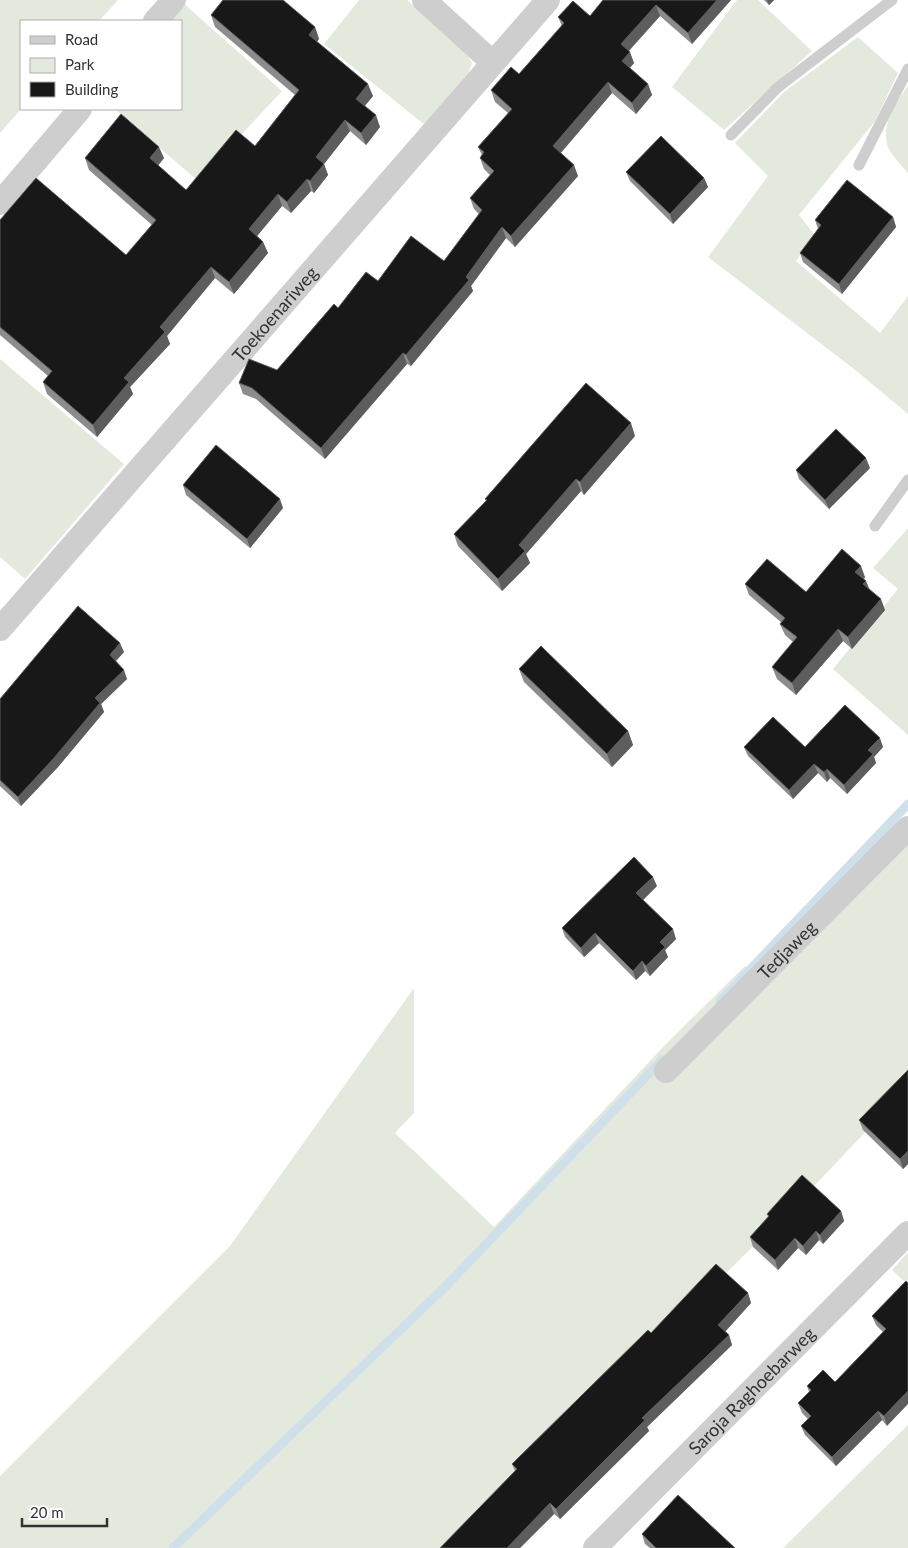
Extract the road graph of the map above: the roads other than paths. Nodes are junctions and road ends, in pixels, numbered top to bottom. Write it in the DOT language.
graph roads {
  1 [pos="174,0"];
  2 [pos="424,0"];
  3 [pos="548,0"];
  4 [pos="892,0"];
  5 [pos="156,20"];
  6 [pos="492,62"];
  7 [pos="908,69"];
  8 [pos="79,110"];
  9 [pos="731,135"];
  10 [pos="859,165"];
  11 [pos="0,203"];
  12 [pos="908,480"];
  13 [pos="875,526"];
  14 [pos="0,629"];
  15 [pos="908,828"];
  16 [pos="666,1070"];
  17 [pos="908,1233"];
  18 [pos="595,1548"];
  1 -- 5 [label="street"];
  2 -- 6 [label="street"];
  3 -- 6 [label="street, Toekoenariweg"];
  4 -- 9 [label="lane"];
  6 -- 14 [label="street, Toekoenariweg"];
  7 -- 10 [label="lane"];
  8 -- 11 [label="street"];
  12 -- 13 [label="lane"];
  15 -- 16 [label="street, Tedjaweg"];
  17 -- 18 [label="street, Saroja Raghoebarweg"];
}
